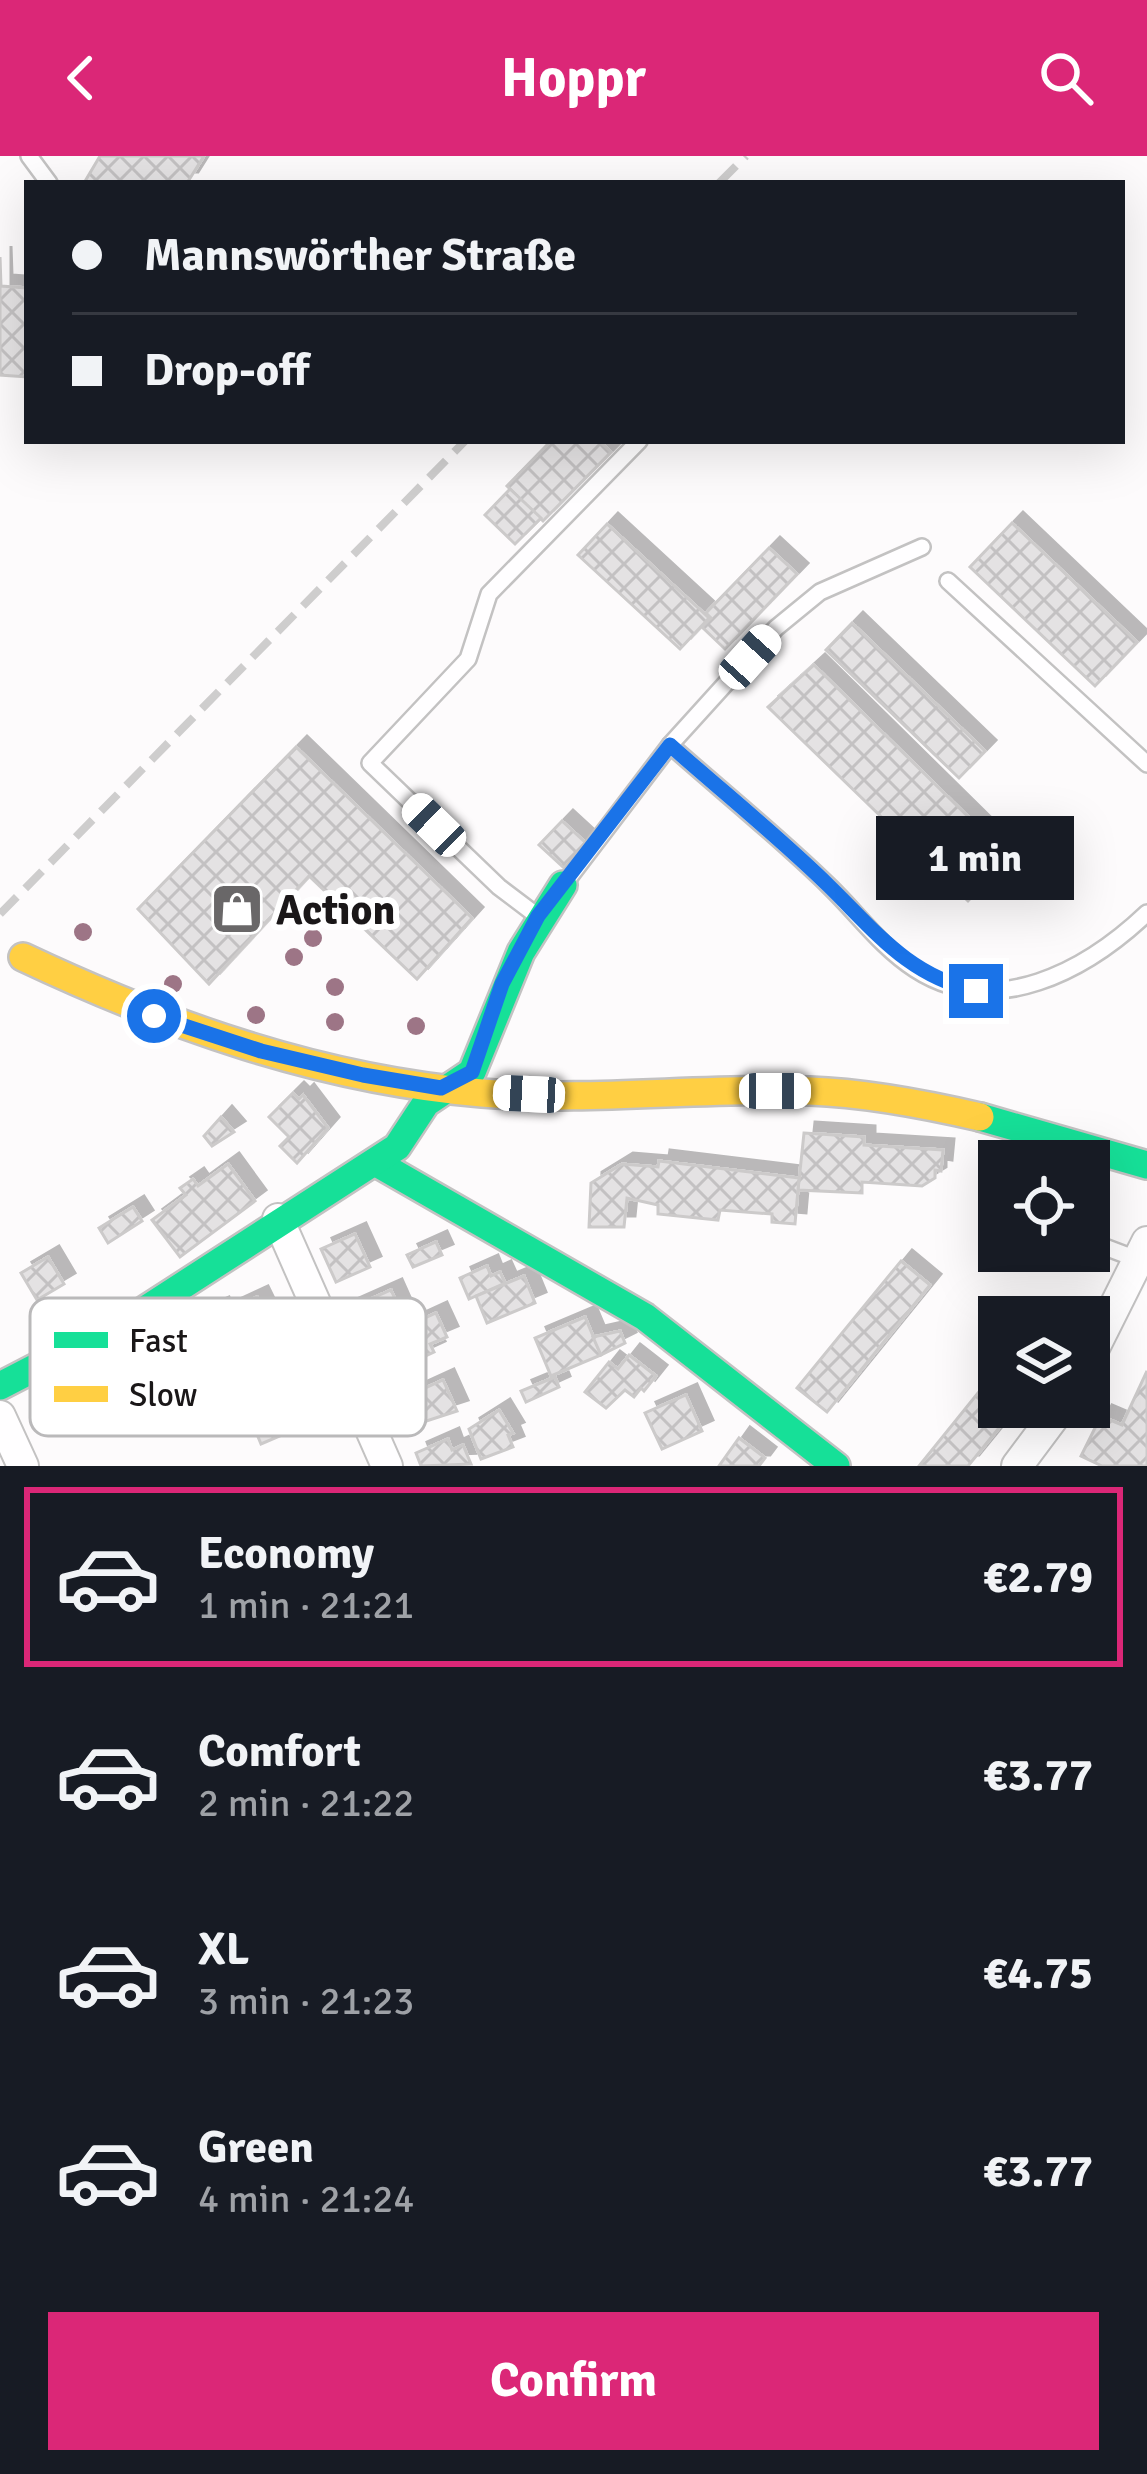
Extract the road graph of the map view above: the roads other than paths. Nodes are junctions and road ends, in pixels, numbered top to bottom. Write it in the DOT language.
graph roads {
  1 [pos="636,444"];
  2 [pos="922,547"];
  3 [pos="948,581"];
  4 [pos="670,745"];
  5 [pos="1147,764"];
  6 [pos="563,885"];
  7 [pos="1147,913"];
  8 [pos="538,916"];
  9 [pos="23,956"];
  10 [pos="441,1088"];
  11 [pos="375,1162"];
  12 [pos="1147,1165"];
  13 [pos="278,1220"];
  14 [pos="1110,1245"];
  15 [pos="1143,1251"];
  16 [pos="162,1298"];
  17 [pos="313,1298"];
  18 [pos="1110,1316"];
  19 [pos="30,1370"];
  20 [pos="0,1386"];
  21 [pos="0,1416"];
  22 [pos="1046,1428"];
  23 [pos="374,1436"];
  24 [pos="23,1466"];
  25 [pos="387,1466"];
  26 [pos="836,1466"];
  27 [pos="1018,1466"];
  1 -- 8 [label="lane"];
  2 -- 4 [label="lane"];
  3 -- 5 [label="lane"];
  4 -- 6 [label="lane"];
  4 -- 7 [label="lane"];
  6 -- 8 [label="street"];
  8 -- 10 [label="street"];
  9 -- 10 [label="street"];
  10 -- 11 [label="street"];
  10 -- 12 [label="street"];
  11 -- 13 [label="street"];
  11 -- 26 [label="street"];
  13 -- 16 [label="street"];
  13 -- 17 [label="street"];
  14 -- 15 [label="lane"];
  15 -- 18 [label="street"];
  19 -- 20 [label="street"];
  21 -- 24 [label="street"];
  22 -- 27 [label="street"];
  23 -- 25 [label="street"];
}
